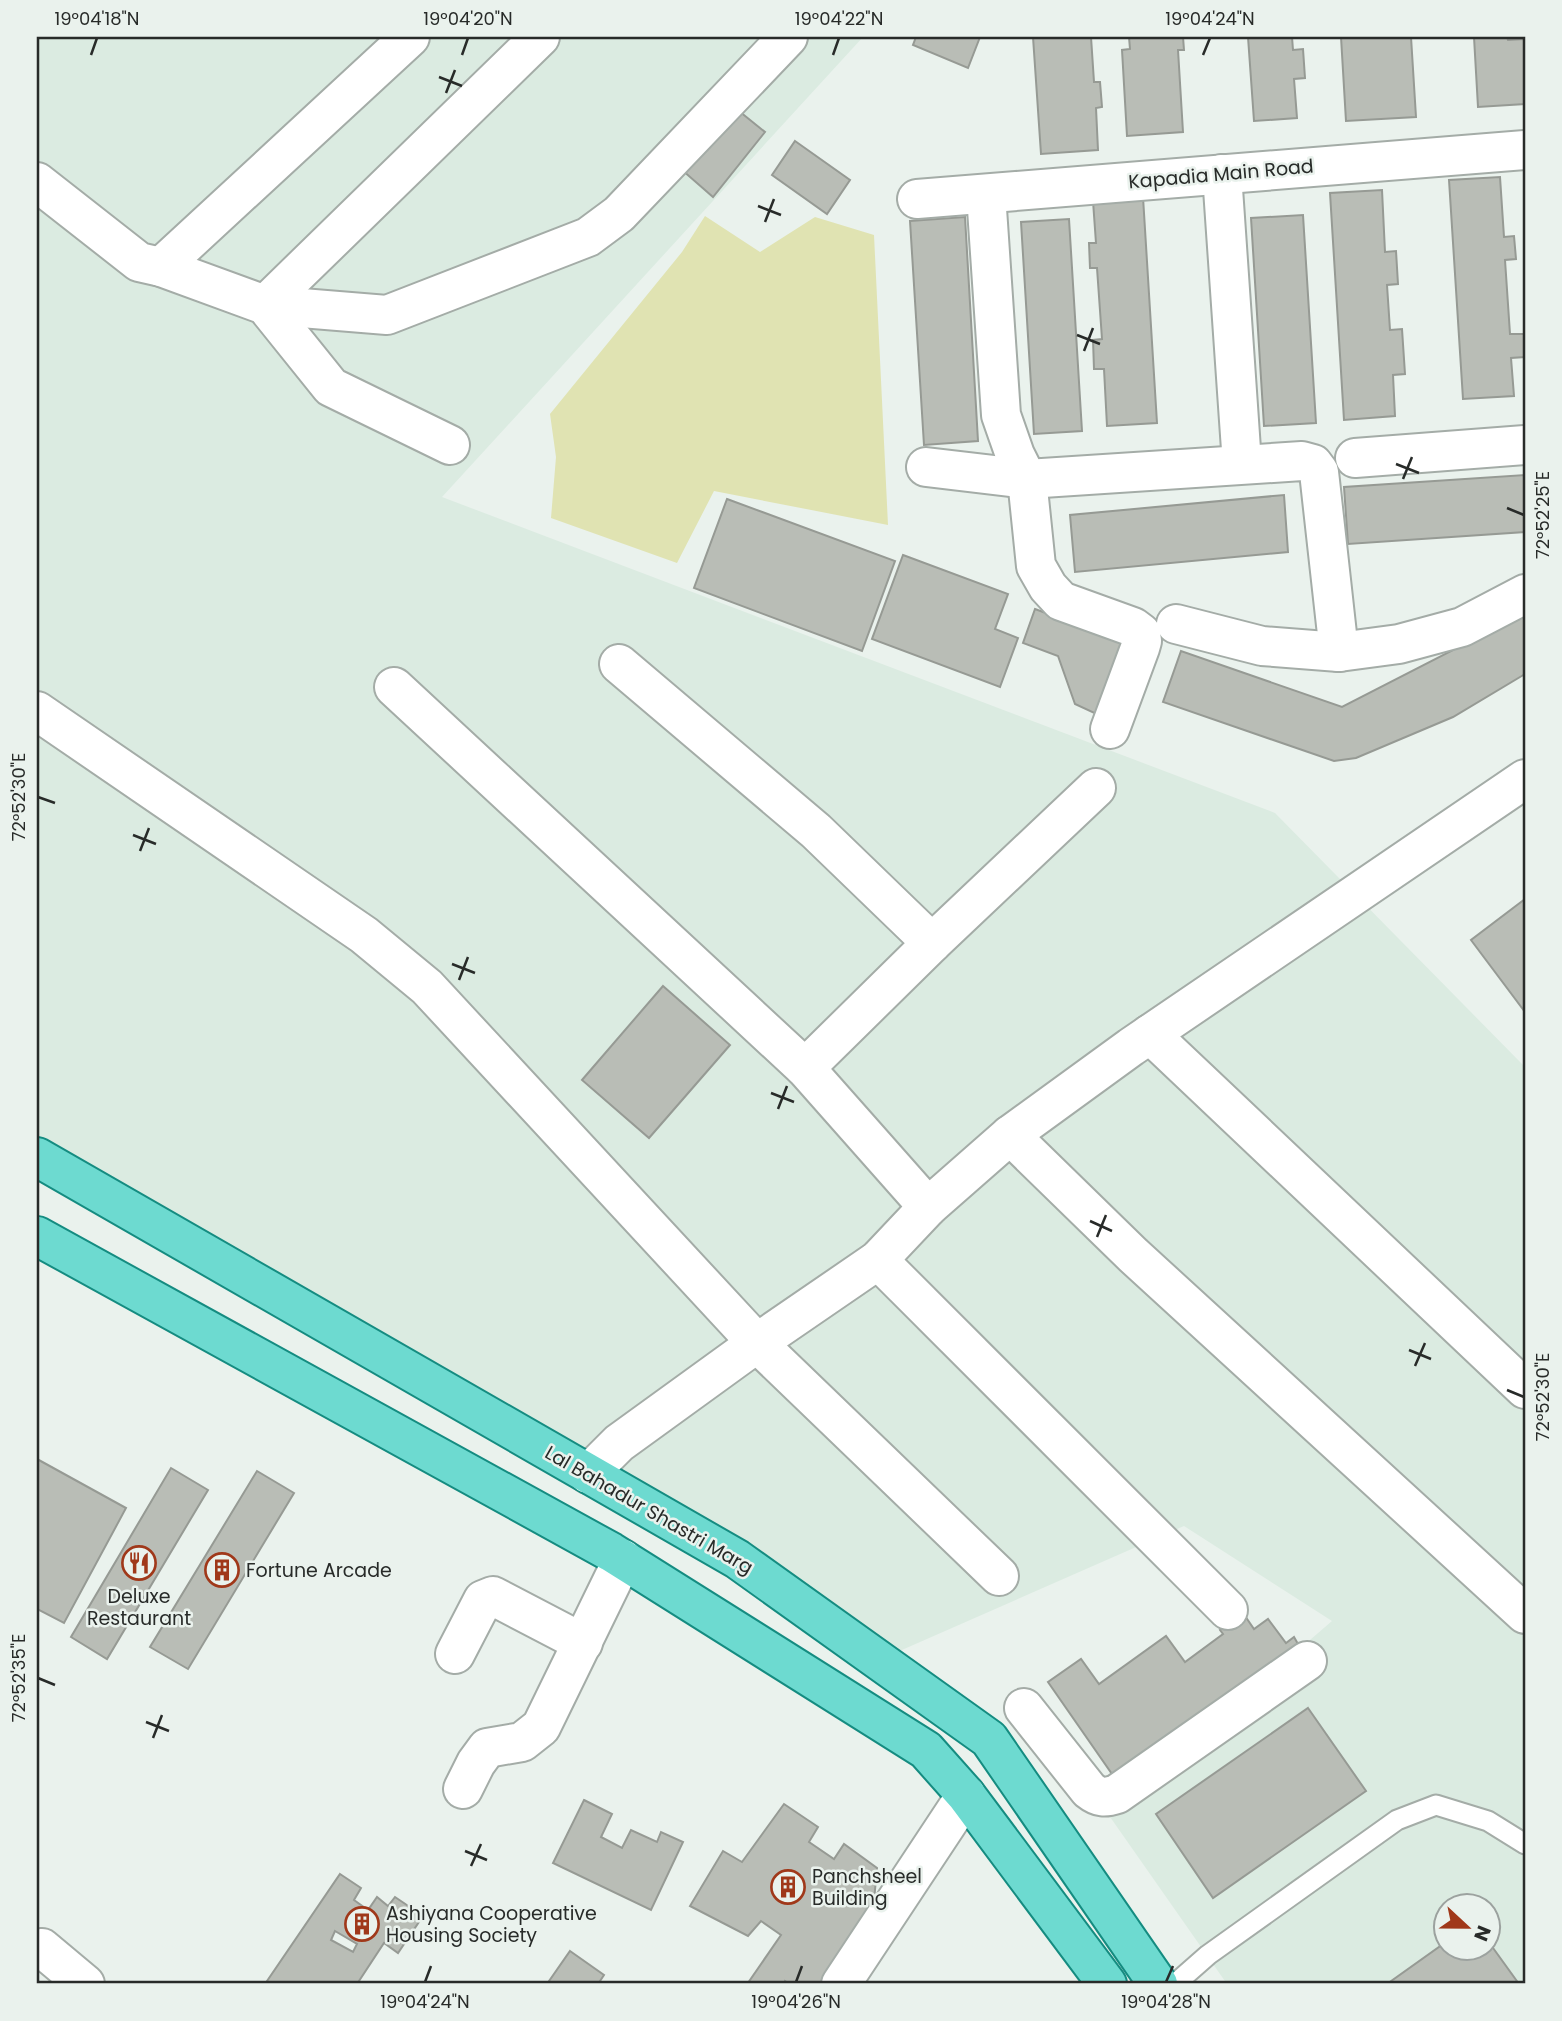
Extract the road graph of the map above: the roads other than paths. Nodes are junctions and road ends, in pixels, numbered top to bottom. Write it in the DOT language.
graph roads {
  1 [pos="410,37"];
  2 [pos="540,37"];
  3 [pos="788,37"];
  4 [pos="1525,150"];
  5 [pos="1222,174"];
  6 [pos="37,182"];
  7 [pos="986,194"];
  8 [pos="917,199"];
  9 [pos="161,267"];
  10 [pos="265,305"];
  11 [pos="450,445"];
  12 [pos="1525,445"];
  13 [pos="1356,458"];
  14 [pos="1242,464"];
  15 [pos="926,467"];
  16 [pos="1027,479"];
  17 [pos="1525,594"];
  18 [pos="1176,624"];
  19 [pos="1339,652"];
  20 [pos="619,664"];
  21 [pos="394,687"];
  22 [pos="37,711"];
  23 [pos="1110,729"];
  24 [pos="1525,779"];
  25 [pos="1096,788"];
  26 [pos="932,943"];
  27 [pos="1150,1034"];
  28 [pos="805,1068"];
  29 [pos="1010,1135"];
  30 [pos="37,1157"];
  31 [pos="928,1207"];
  32 [pos="37,1236"];
  33 [pos="878,1260"];
  34 [pos="757,1343"];
  35 [pos="1525,1389"];
  36 [pos="588,1474"];
  37 [pos="623,1559"];
  38 [pos="999,1576"];
  39 [pos="1228,1610"];
  40 [pos="1525,1614"];
  41 [pos="583,1643"];
  42 [pos="455,1654"];
  43 [pos="1307,1661"];
  44 [pos="1024,1708"];
  45 [pos="1065,1761"];
  46 [pos="1017,1779"];
  47 [pos="463,1789"];
  48 [pos="966,1795"];
  49 [pos="1525,1844"];
  50 [pos="42,1948"];
  51 [pos="85,1984"];
  52 [pos="841,1984"];
  53 [pos="1107,1984"];
  54 [pos="1158,1984"];
  55 [pos="1175,1984"];
  1 -- 9 [label="street"];
  2 -- 10 [label="street"];
  3 -- 10 [label="street"];
  4 -- 5 [label="street, Kapadia Main Road"];
  5 -- 7 [label="street, Kapadia Main Road"];
  5 -- 14 [label="street"];
  6 -- 9 [label="street"];
  7 -- 8 [label="street, Kapadia Main Road"];
  7 -- 16 [label="street"];
  9 -- 10 [label="street"];
  10 -- 11 [label="street"];
  12 -- 13 [label="street"];
  14 -- 16 [label="street"];
  14 -- 19 [label="street"];
  15 -- 16 [label="street"];
  16 -- 23 [label="street"];
  17 -- 19 [label="street"];
  18 -- 19 [label="street"];
  20 -- 26 [label="street"];
  21 -- 28 [label="street"];
  22 -- 34 [label="street"];
  24 -- 27 [label="street"];
  25 -- 26 [label="street"];
  26 -- 28 [label="street"];
  27 -- 29 [label="street"];
  27 -- 35 [label="street"];
  28 -- 31 [label="street"];
  29 -- 31 [label="street"];
  29 -- 40 [label="street"];
  30 -- 36 [label="main road, Lal Bahadur Shastri Marg"];
  31 -- 33 [label="street"];
  32 -- 37 [label="main road"];
  33 -- 34 [label="street"];
  33 -- 39 [label="street"];
  34 -- 36 [label="street"];
  34 -- 38 [label="street"];
  36 -- 46 [label="main road, Lal Bahadur Shastri Marg"];
  37 -- 41 [label="street"];
  37 -- 48 [label="main road"];
  41 -- 42 [label="street"];
  41 -- 47 [label="street"];
  43 -- 45 [label="street"];
  44 -- 45 [label="street"];
  45 -- 46 [label="street"];
  46 -- 54 [label="main road, Lal Bahadur Shastri Marg"];
  48 -- 52 [label="street"];
  48 -- 53 [label="main road"];
  49 -- 55 [label="lane"];
  50 -- 51 [label="street"];
}
